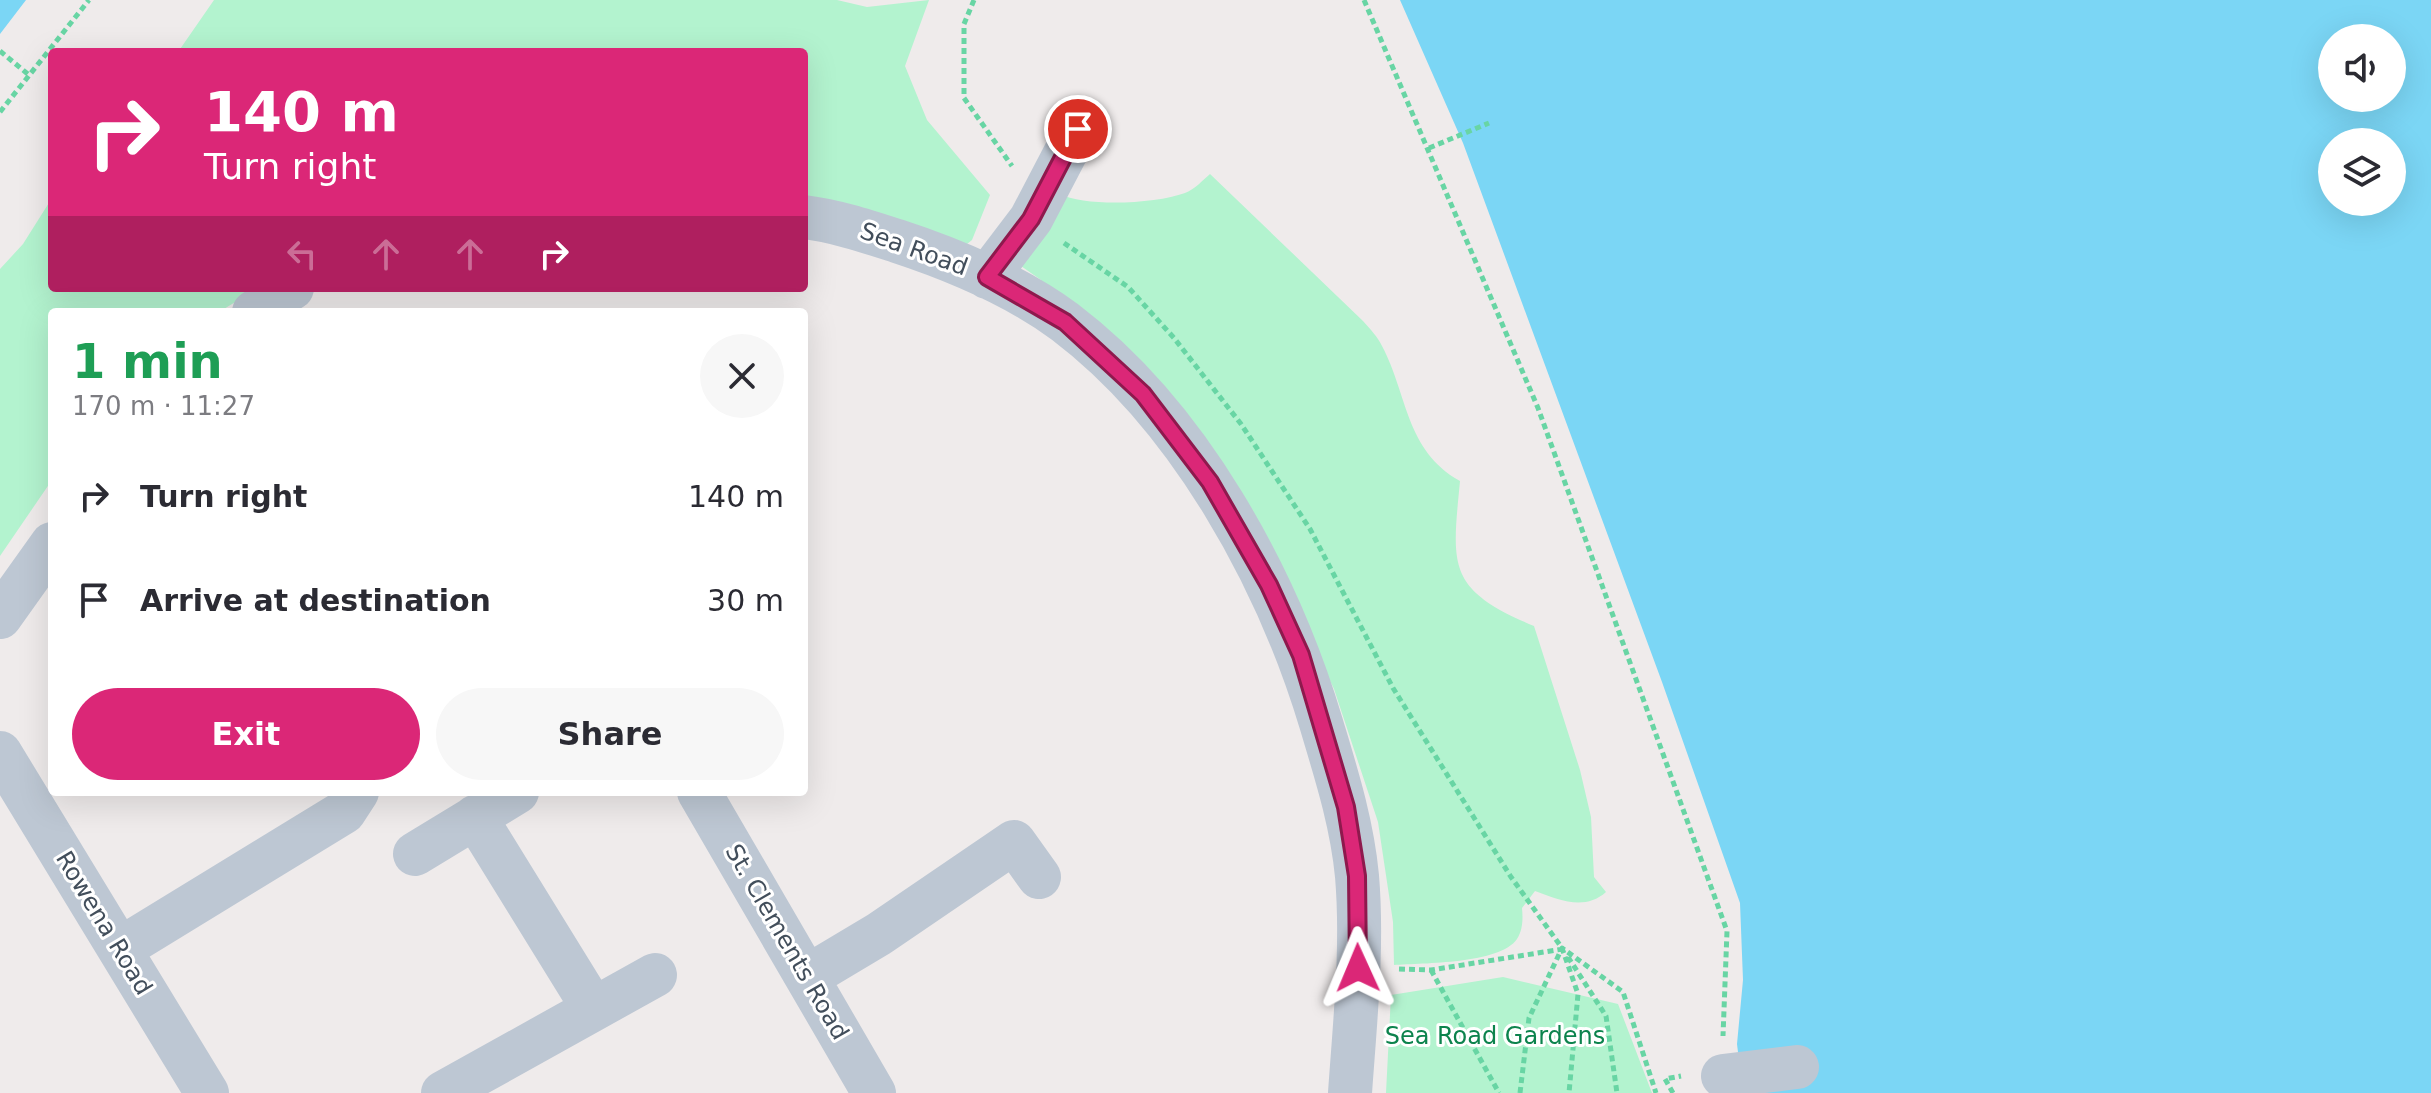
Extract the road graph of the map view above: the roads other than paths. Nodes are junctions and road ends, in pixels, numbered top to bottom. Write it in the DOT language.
graph roads {
  1 [pos="1078,129"];
  2 [pos="808,218"];
  3 [pos="987,277"];
  4 [pos="286,292"];
  5 [pos="260,308"];
  6 [pos="48,550"];
  7 [pos="0,617"];
  8 [pos="0,753"];
  9 [pos="354,796"];
  10 [pos="510,796"];
  11 [pos="701,796"];
  12 [pos="475,817"];
  13 [pos="415,854"];
  14 [pos="1039,877"];
  15 [pos="120,949"];
  16 [pos="655,975"];
  17 [pos="807,977"];
  18 [pos="593,1008"];
  19 [pos="1797,1067"];
  20 [pos="1723,1076"];
  21 [pos="207,1093"];
  22 [pos="443,1093"];
  23 [pos="874,1093"];
  24 [pos="1350,1093"];
  1 -- 3 [label="street"];
  2 -- 3 [label="street, Sea Road"];
  3 -- 24 [label="street, Sea Road"];
  4 -- 5 [label="street"];
  6 -- 7 [label="street"];
  8 -- 15 [label="street, Rowena Road"];
  9 -- 15 [label="street"];
  10 -- 12 [label="street"];
  11 -- 17 [label="street, St. Clements Road"];
  12 -- 13 [label="street"];
  12 -- 18 [label="street"];
  14 -- 17 [label="street"];
  15 -- 21 [label="street, Rowena Road"];
  16 -- 18 [label="street"];
  17 -- 23 [label="street, St. Clements Road"];
  18 -- 22 [label="street"];
  19 -- 20 [label="street"];
}
